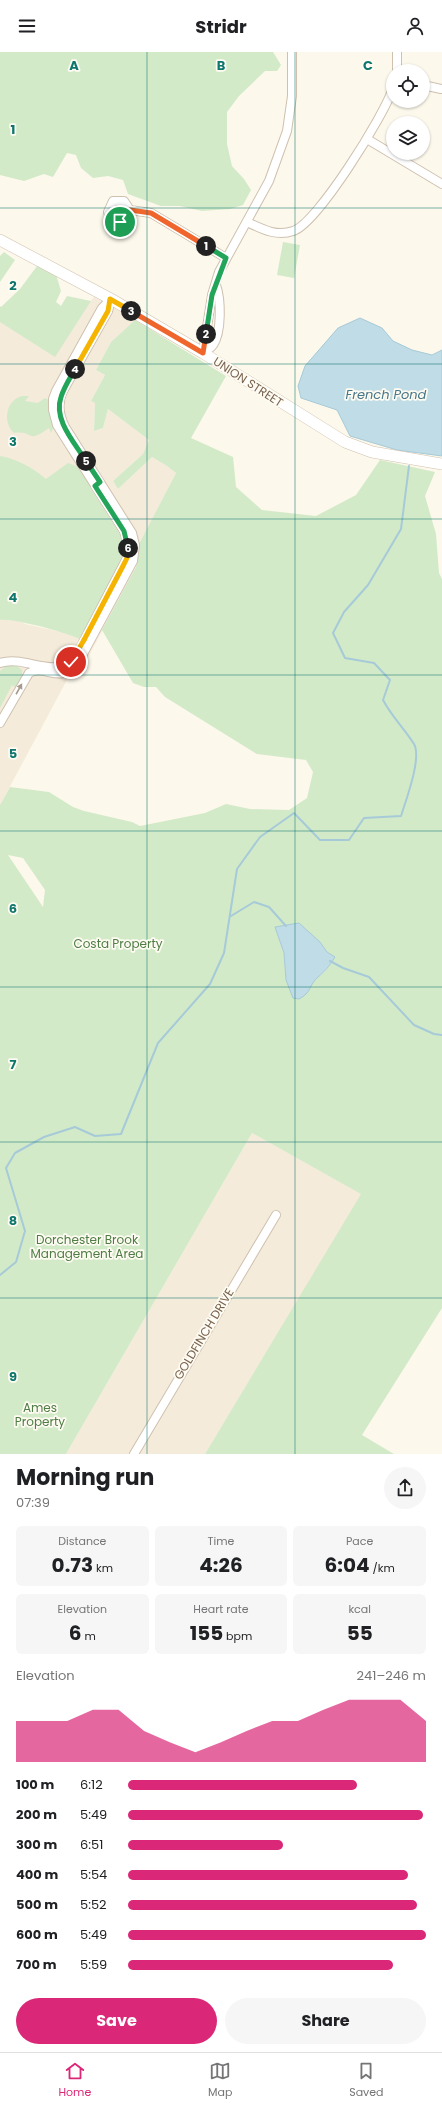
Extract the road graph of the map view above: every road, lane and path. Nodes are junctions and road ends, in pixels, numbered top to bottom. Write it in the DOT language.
graph roads {
  1 [pos="292,52"];
  2 [pos="397,52"];
  3 [pos="396,64"];
  4 [pos="430,87"];
  5 [pos="442,90"];
  6 [pos="386,106"];
  7 [pos="367,139"];
  8 [pos="442,184"];
  9 [pos="130,210"];
  10 [pos="247,222"];
  11 [pos="0,240"];
  12 [pos="226,258"];
  13 [pos="110,299"];
  14 [pos="203,353"];
  15 [pos="442,464"];
  16 [pos="98,484"];
  17 [pos="23,662"];
  18 [pos="0,663"];
  19 [pos="28,674"];
  20 [pos="0,723"];
  21 [pos="276,1215"];
  22 [pos="134,1454"];
  1 -- 10 [label="street"];
  2 -- 3 [label="street"];
  4 -- 5 [label="street"];
  6 -- 7 [label="street"];
  7 -- 8 [label="street"];
  7 -- 10 [label="street"];
  9 -- 12 [label="street"];
  10 -- 12 [label="street"];
  11 -- 13 [label="main road, UNION STREET"];
  12 -- 14 [label="street"];
  13 -- 14 [label="main road, UNION STREET"];
  13 -- 16 [label="street"];
  14 -- 15 [label="main road, UNION STREET"];
  16 -- 17 [label="street"];
  16 -- 19 [label="street"];
  17 -- 18 [label="street"];
  17 -- 19 [label="street"];
  20 -- 19 [label="street, one-way"];
  21 -- 22 [label="street, GOLDFINCH DRIVE"];
}
